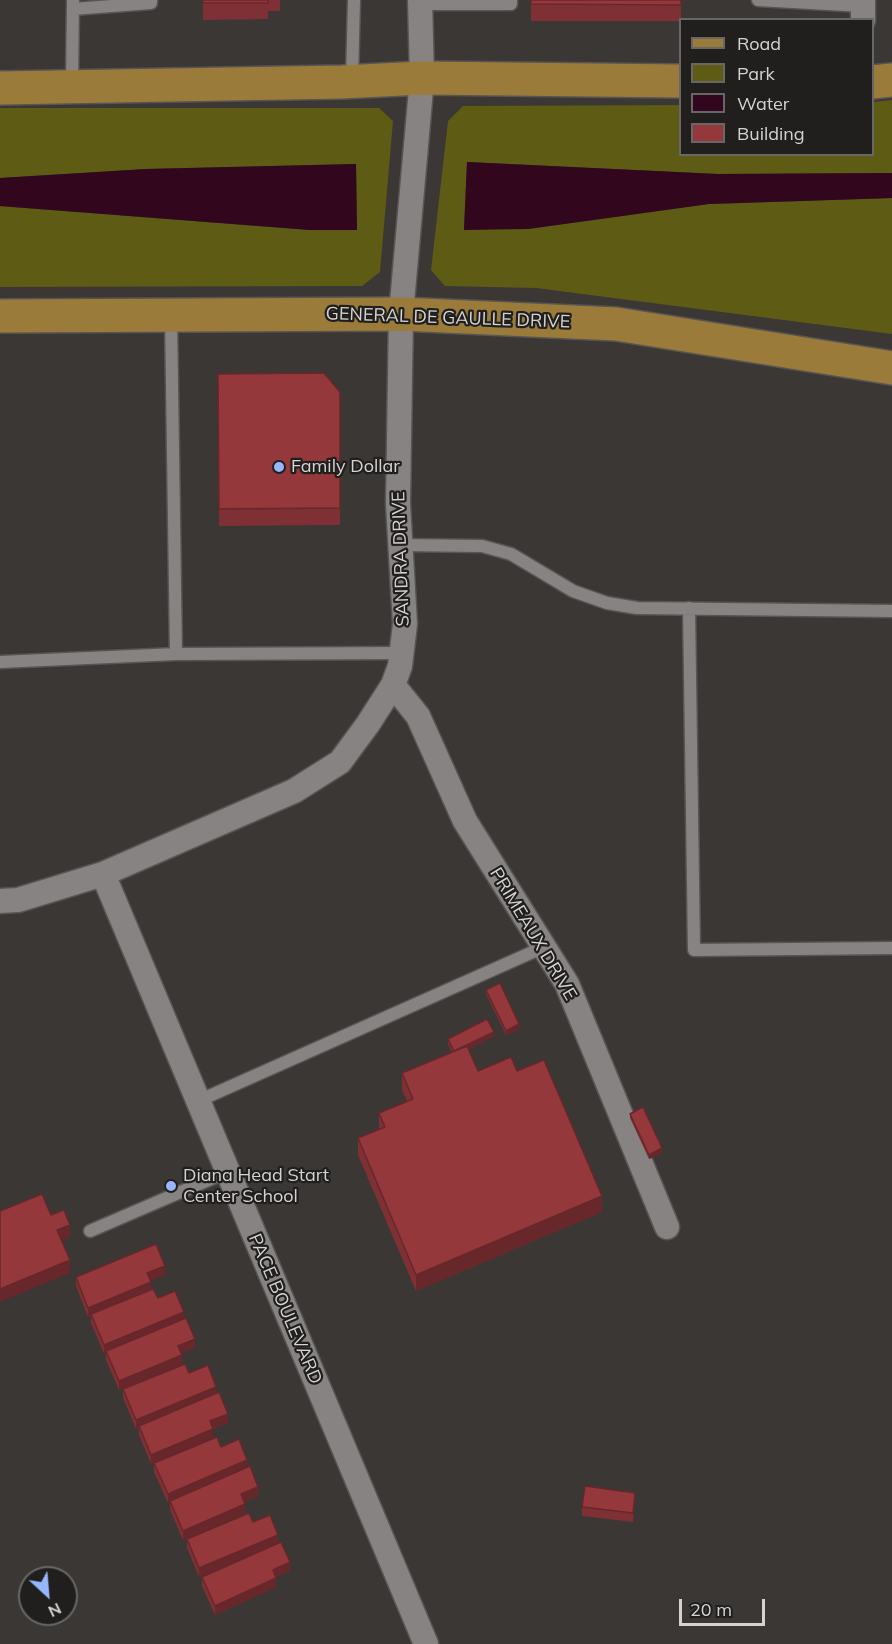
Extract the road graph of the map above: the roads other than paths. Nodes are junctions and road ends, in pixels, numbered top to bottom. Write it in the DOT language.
graph roads {
  1 [pos="151,0"];
  2 [pos="354,0"];
  3 [pos="511,0"];
  4 [pos="758,0"];
  5 [pos="420,2"];
  6 [pos="73,5"];
  7 [pos="863,9"];
  8 [pos="422,78"];
  9 [pos="892,80"];
  10 [pos="679,81"];
  11 [pos="352,82"];
  12 [pos="874,82"];
  13 [pos="72,87"];
  14 [pos="0,88"];
  15 [pos="401,314"];
  16 [pos="171,315"];
  17 [pos="0,316"];
  18 [pos="892,368"];
  19 [pos="400,545"];
  20 [pos="688,608"];
  21 [pos="892,611"];
  22 [pos="402,653"];
  23 [pos="176,654"];
  24 [pos="0,662"];
  25 [pos="393,685"];
  26 [pos="103,874"];
  27 [pos="0,900"];
  28 [pos="544,947"];
  29 [pos="892,948"];
  30 [pos="198,1101"];
  31 [pos="227,1172"];
  32 [pos="667,1227"];
  33 [pos="90,1231"];
  34 [pos="426,1644"];
  1 -- 6 [label="lane"];
  2 -- 11 [label="lane"];
  3 -- 5 [label="lane"];
  4 -- 7 [label="lane"];
  5 -- 8 [label="street, SANDRA DRIVE"];
  6 -- 13 [label="lane"];
  8 -- 10 [label="main road"];
  8 -- 11 [label="main road"];
  8 -- 15 [label="street, SANDRA DRIVE"];
  9 -- 12 [label="main road"];
  11 -- 13 [label="main road"];
  13 -- 14 [label="main road"];
  15 -- 16 [label="main road, GENERAL DE GAULLE DRIVE"];
  15 -- 18 [label="main road, GENERAL DE GAULLE DRIVE"];
  15 -- 19 [label="street, SANDRA DRIVE"];
  16 -- 17 [label="main road, GENERAL DE GAULLE DRIVE"];
  16 -- 23 [label="lane"];
  19 -- 20 [label="lane"];
  19 -- 22 [label="street, SANDRA DRIVE"];
  20 -- 21 [label="lane"];
  20 -- 29 [label="lane"];
  22 -- 23 [label="lane"];
  22 -- 25 [label="street, SANDRA DRIVE"];
  23 -- 24 [label="lane"];
  25 -- 26 [label="street, SANDRA DRIVE"];
  25 -- 28 [label="street, PRIMEAUX DRIVE"];
  26 -- 27 [label="street, SANDRA DRIVE"];
  26 -- 30 [label="street, PACE BOULEVARD"];
  28 -- 30 [label="lane"];
  28 -- 32 [label="street, PRIMEAUX DRIVE"];
  30 -- 31 [label="street, PACE BOULEVARD"];
  31 -- 33 [label="lane"];
  31 -- 34 [label="street, PACE BOULEVARD"];
}
